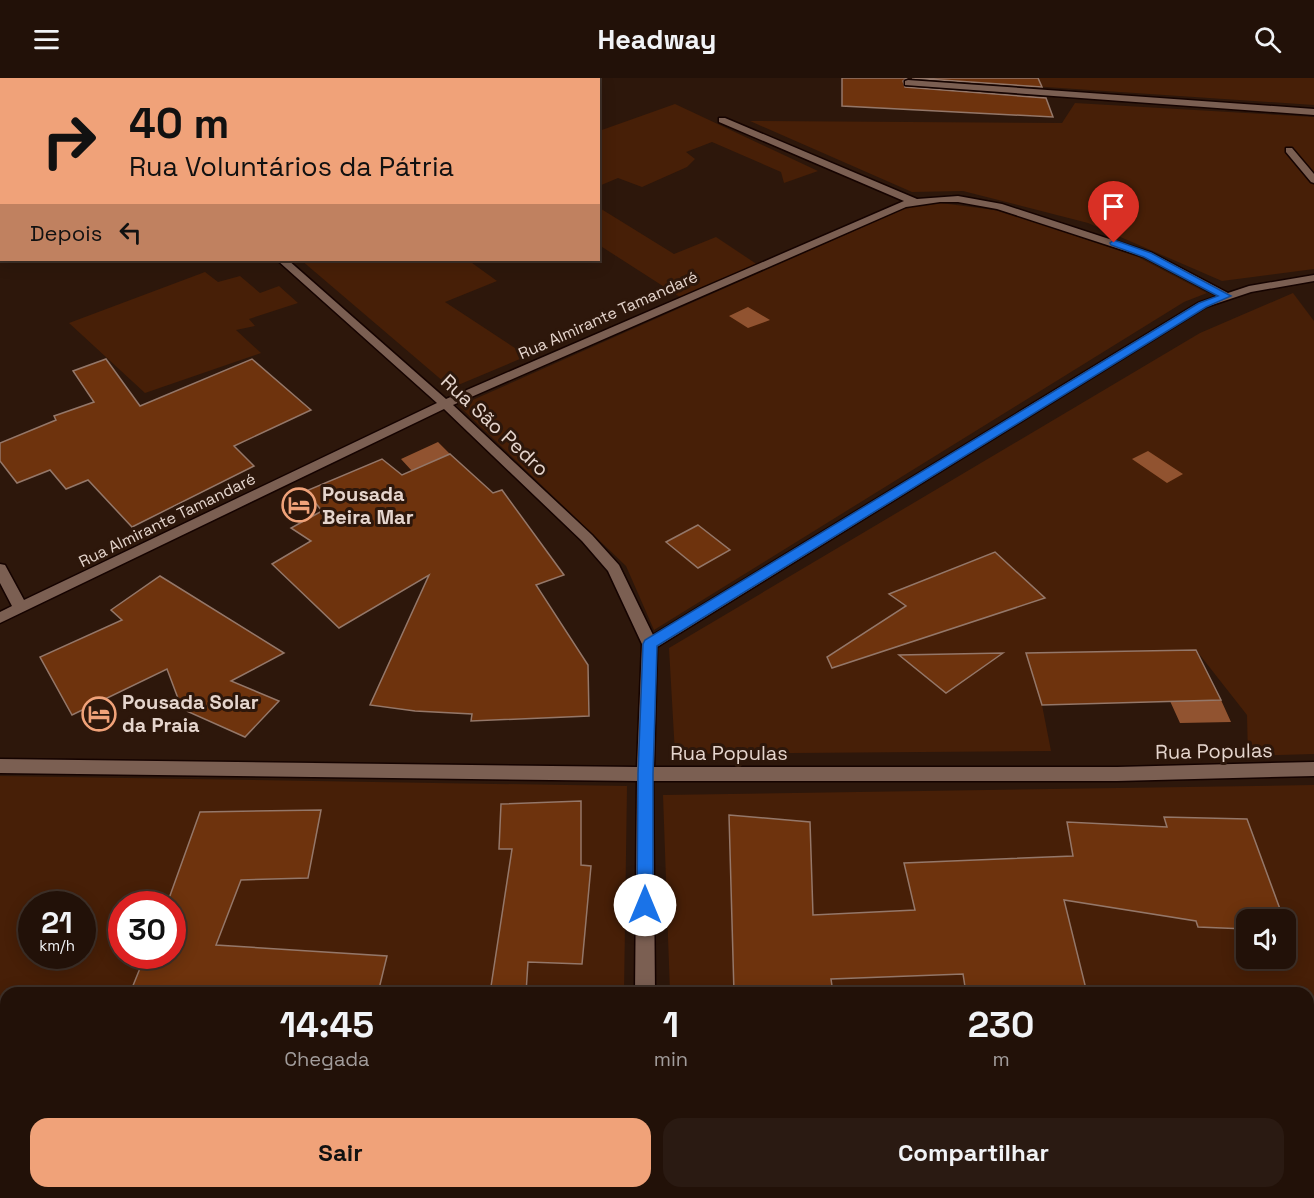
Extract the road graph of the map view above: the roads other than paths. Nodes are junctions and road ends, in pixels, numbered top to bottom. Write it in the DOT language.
graph roads {
  1 [pos="908,83"];
  2 [pos="1314,112"];
  3 [pos="722,120"];
  4 [pos="1288,150"];
  5 [pos="1314,180"];
  6 [pos="915,202"];
  7 [pos="283,261"];
  8 [pos="1314,278"];
  9 [pos="1226,296"];
  10 [pos="445,404"];
  11 [pos="0,569"];
  12 [pos="21,609"];
  13 [pos="0,618"];
  14 [pos="650,644"];
  15 [pos="0,766"];
  16 [pos="1314,769"];
  17 [pos="645,774"];
  18 [pos="645,987"];
  1 -- 2 [label="street"];
  3 -- 6 [label="street"];
  4 -- 5 [label="street"];
  6 -- 9 [label="street, Rua Almirante Tamandaré"];
  6 -- 10 [label="street, Rua Almirante Tamandaré"];
  7 -- 10 [label="street, Rua São Pedro"];
  8 -- 9 [label="street"];
  9 -- 14 [label="street"];
  10 -- 12 [label="street, Rua Almirante Tamandaré"];
  10 -- 14 [label="street, Rua São Pedro"];
  11 -- 12 [label="street"];
  12 -- 13 [label="street, Rua Almirante Tamandaré"];
  14 -- 17 [label="street"];
  15 -- 17 [label="street, Rua Populas"];
  16 -- 17 [label="street, Rua Populas"];
  17 -- 18 [label="street"];
}
